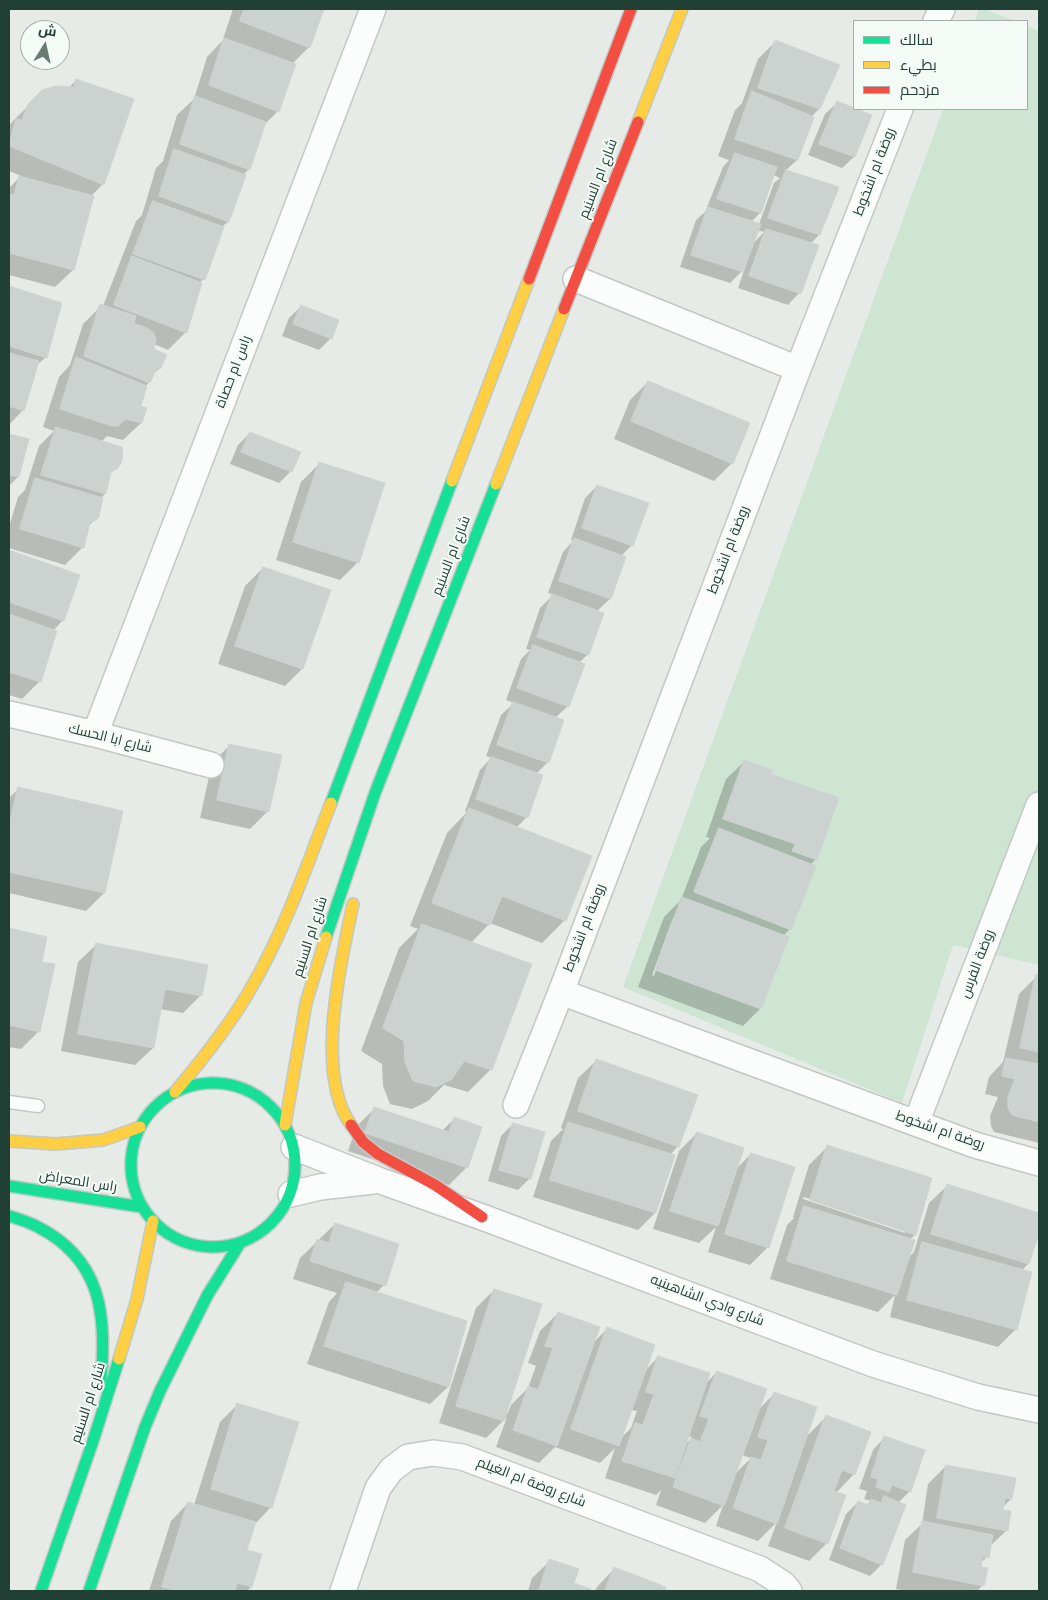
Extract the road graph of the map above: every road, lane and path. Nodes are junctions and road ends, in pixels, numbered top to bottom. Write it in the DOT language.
graph roads {
  1 [pos="373,9"];
  2 [pos="631,9"];
  3 [pos="682,9"];
  4 [pos="900,110"];
  5 [pos="576,280"];
  6 [pos="798,369"];
  7 [pos="9,714"];
  8 [pos="95,734"];
  9 [pos="211,765"];
  10 [pos="376,793"];
  11 [pos="1039,805"];
  12 [pos="561,992"];
  13 [pos="175,1092"];
  14 [pos="9,1102"];
  15 [pos="516,1105"];
  16 [pos="38,1106"];
  17 [pos="916,1123"];
  18 [pos="140,1128"];
  19 [pos="290,1136"];
  20 [pos="9,1141"];
  21 [pos="1039,1163"];
  22 [pos="378,1180"];
  23 [pos="9,1186"];
  24 [pos="291,1194"];
  25 [pos="142,1207"];
  26 [pos="9,1216"];
  27 [pos="482,1217"];
  28 [pos="153,1221"];
  29 [pos="240,1242"];
  30 [pos="1039,1410"];
  31 [pos="93,1441"];
  32 [pos="42,1591"];
  33 [pos="90,1591"];
  34 [pos="343,1591"];
  35 [pos="789,1591"];
  1 -- 8 [label="street, راس ام حصاة"];
  2 -- 13 [label="main road, شارع ام السنيم"];
  3 -- 5 [label="main road, شارع ام السنيم"];
  4 -- 6 [label="street, روضة ام اشخوط"];
  5 -- 6 [label="street"];
  5 -- 10 [label="main road, شارع ام السنيم"];
  6 -- 12 [label="street, روضة ام اشخوط"];
  7 -- 8 [label="street, شارع ابا الحسك"];
  8 -- 9 [label="street, شارع ابا الحسك"];
  10 -- 19 [label="main road, شارع ام السنيم"];
  10 -- 27 [label="main road"];
  11 -- 17 [label="street, روضة الفرس"];
  12 -- 15 [label="street, روضة ام اشخوط"];
  12 -- 17 [label="street, روضة ام اشخوط"];
  13 -- 18 [label="main road"];
  13 -- 19 [label="main road"];
  14 -- 16 [label="lane"];
  17 -- 21 [label="street, روضة ام اشخوط"];
  18 -- 20 [label="main road"];
  18 -- 25 [label="main road"];
  19 -- 22 [label="street, شارع وادي الشاهينيه"];
  19 -- 24 [label="main road"];
  22 -- 24 [label="street, شارع وادي الشاهينيه"];
  22 -- 27 [label="street, شارع وادي الشاهينيه"];
  23 -- 25 [label="main road, راس المعراض"];
  24 -- 29 [label="main road"];
  25 -- 28 [label="main road"];
  26 -- 31 [label="main road"];
  27 -- 30 [label="street, شارع وادي الشاهينيه"];
  28 -- 29 [label="main road"];
  28 -- 31 [label="main road, شارع ام السنيم"];
  29 -- 33 [label="main road"];
  31 -- 32 [label="main road, شارع ام السنيم"];
  34 -- 35 [label="street, شارع روضة ام الغيلم"];
}
